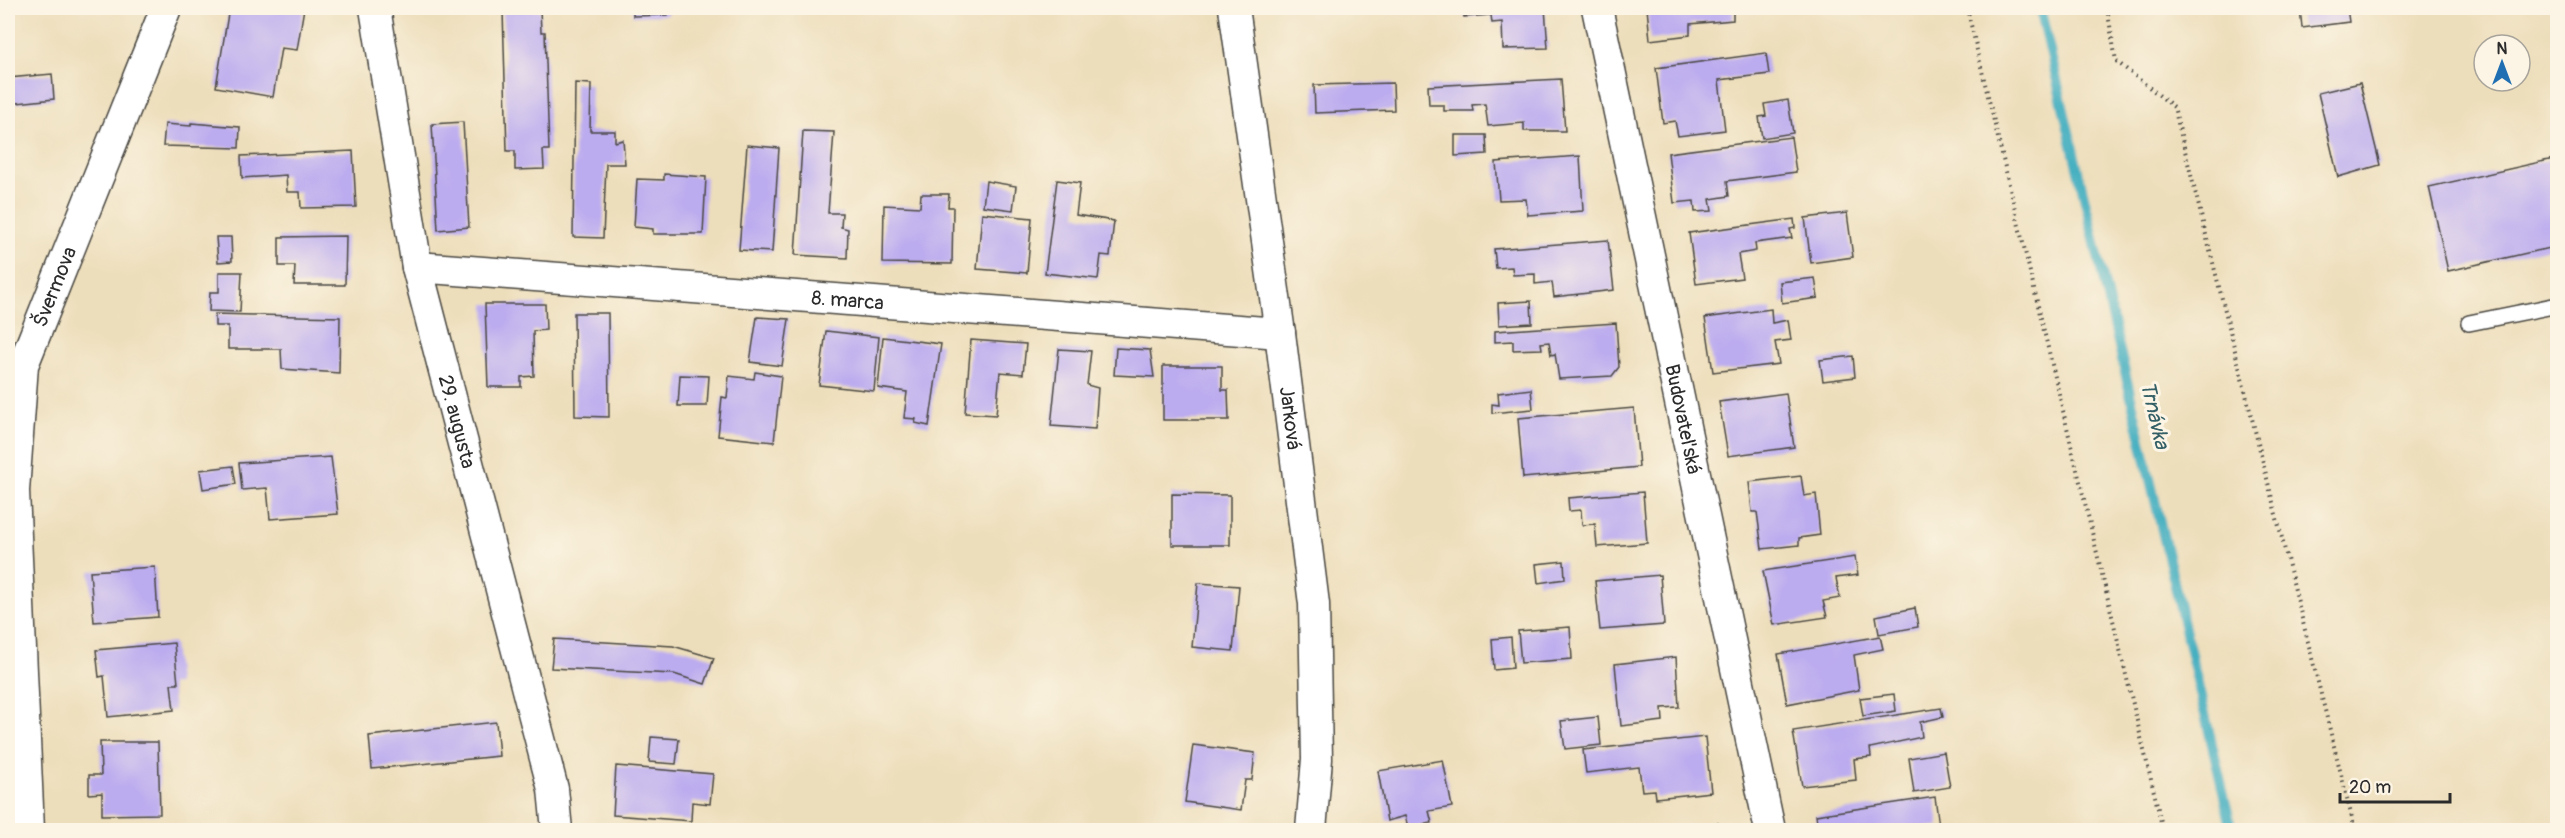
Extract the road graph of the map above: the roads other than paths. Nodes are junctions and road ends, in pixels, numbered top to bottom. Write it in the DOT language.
graph roads {
  1 [pos="166,8"];
  2 [pos="375,8"];
  3 [pos="1234,8"];
  4 [pos="1597,8"];
  5 [pos="417,267"];
  6 [pos="2558,305"];
  7 [pos="2469,324"];
  8 [pos="1280,333"];
  9 [pos="29,831"];
  10 [pos="557,831"];
  11 [pos="1311,831"];
  12 [pos="1770,831"];
  1 -- 9 [label="street, Švermova"];
  2 -- 5 [label="street, 29. augusta"];
  3 -- 8 [label="street, Jarková"];
  4 -- 12 [label="street, Budovateľská"];
  5 -- 8 [label="street, 8. marca"];
  5 -- 10 [label="street, 29. augusta"];
  6 -- 7 [label="lane"];
  8 -- 11 [label="street, Jarková"];
}
